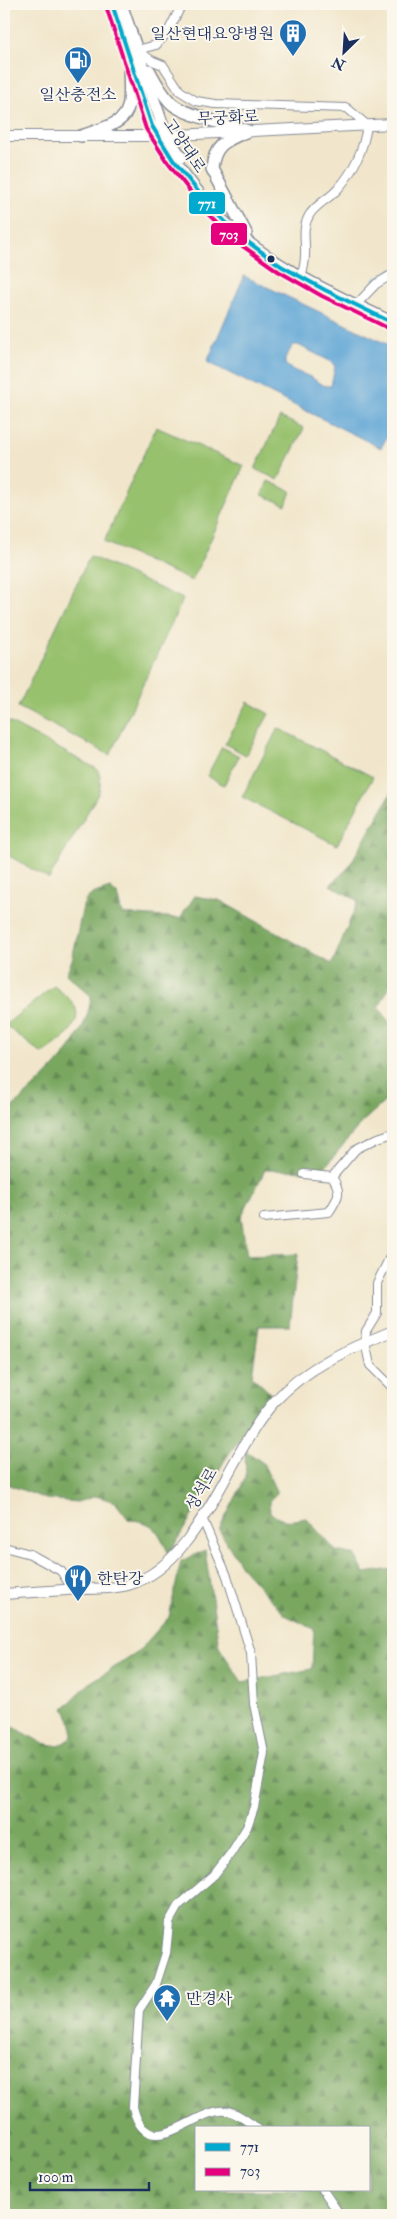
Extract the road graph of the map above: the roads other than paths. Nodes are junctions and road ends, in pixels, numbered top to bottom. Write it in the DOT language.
graph roads {
  1 [pos="112,4"];
  2 [pos="121,4"];
  3 [pos="182,4"];
  4 [pos="133,52"];
  5 [pos="393,124"];
  6 [pos="367,125"];
  7 [pos="248,131"];
  8 [pos="4,136"];
  9 [pos="81,136"];
  10 [pos="161,136"];
  11 [pos="246,233"];
  12 [pos="393,274"];
  13 [pos="302,275"];
  14 [pos="358,303"];
  15 [pos="393,316"];
  16 [pos="393,323"];
  17 [pos="393,1134"];
  18 [pos="304,1174"];
  19 [pos="332,1177"];
  20 [pos="264,1218"];
  21 [pos="393,1252"];
  22 [pos="393,1331"];
  23 [pos="365,1342"];
  24 [pos="393,1388"];
  25 [pos="202,1518"];
  26 [pos="4,1547"];
  27 [pos="73,1590"];
  28 [pos="4,1594"];
  29 [pos="254,2126"];
  30 [pos="324,2192"];
  31 [pos="340,2215"];
  1 -- 4 [label="main road, 고양대로"];
  2 -- 4 [label="main road, 고양대로"];
  3 -- 4 [label="street"];
  4 -- 6 [label="street"];
  4 -- 7 [label="main road"];
  4 -- 9 [label="main road"];
  4 -- 10 [label="main road, 고양대로"];
  5 -- 6 [label="street, 무궁화로"];
  6 -- 7 [label="street, 무궁화로"];
  6 -- 13 [label="street"];
  7 -- 10 [label="street, 무궁화로"];
  7 -- 11 [label="main road"];
  8 -- 9 [label="street, 무궁화로"];
  9 -- 10 [label="street, 무궁화로"];
  10 -- 11 [label="main road, 고양대로"];
  10 -- 13 [label="main road, 고양대로"];
  11 -- 13 [label="main road, 고양대로"];
  12 -- 14 [label="street"];
  13 -- 14 [label="main road, 고양대로"];
  14 -- 15 [label="main road, 고양대로"];
  14 -- 16 [label="main road, 고양대로"];
  17 -- 19 [label="street"];
  18 -- 19 [label="street"];
  19 -- 20 [label="street"];
  21 -- 23 [label="street"];
  22 -- 23 [label="street, 성석로"];
  23 -- 24 [label="street"];
  23 -- 25 [label="street, 성석로"];
  25 -- 27 [label="street, 성석로"];
  25 -- 29 [label="street"];
  26 -- 27 [label="street"];
  27 -- 28 [label="street, 성석로"];
  30 -- 31 [label="street"];
}
